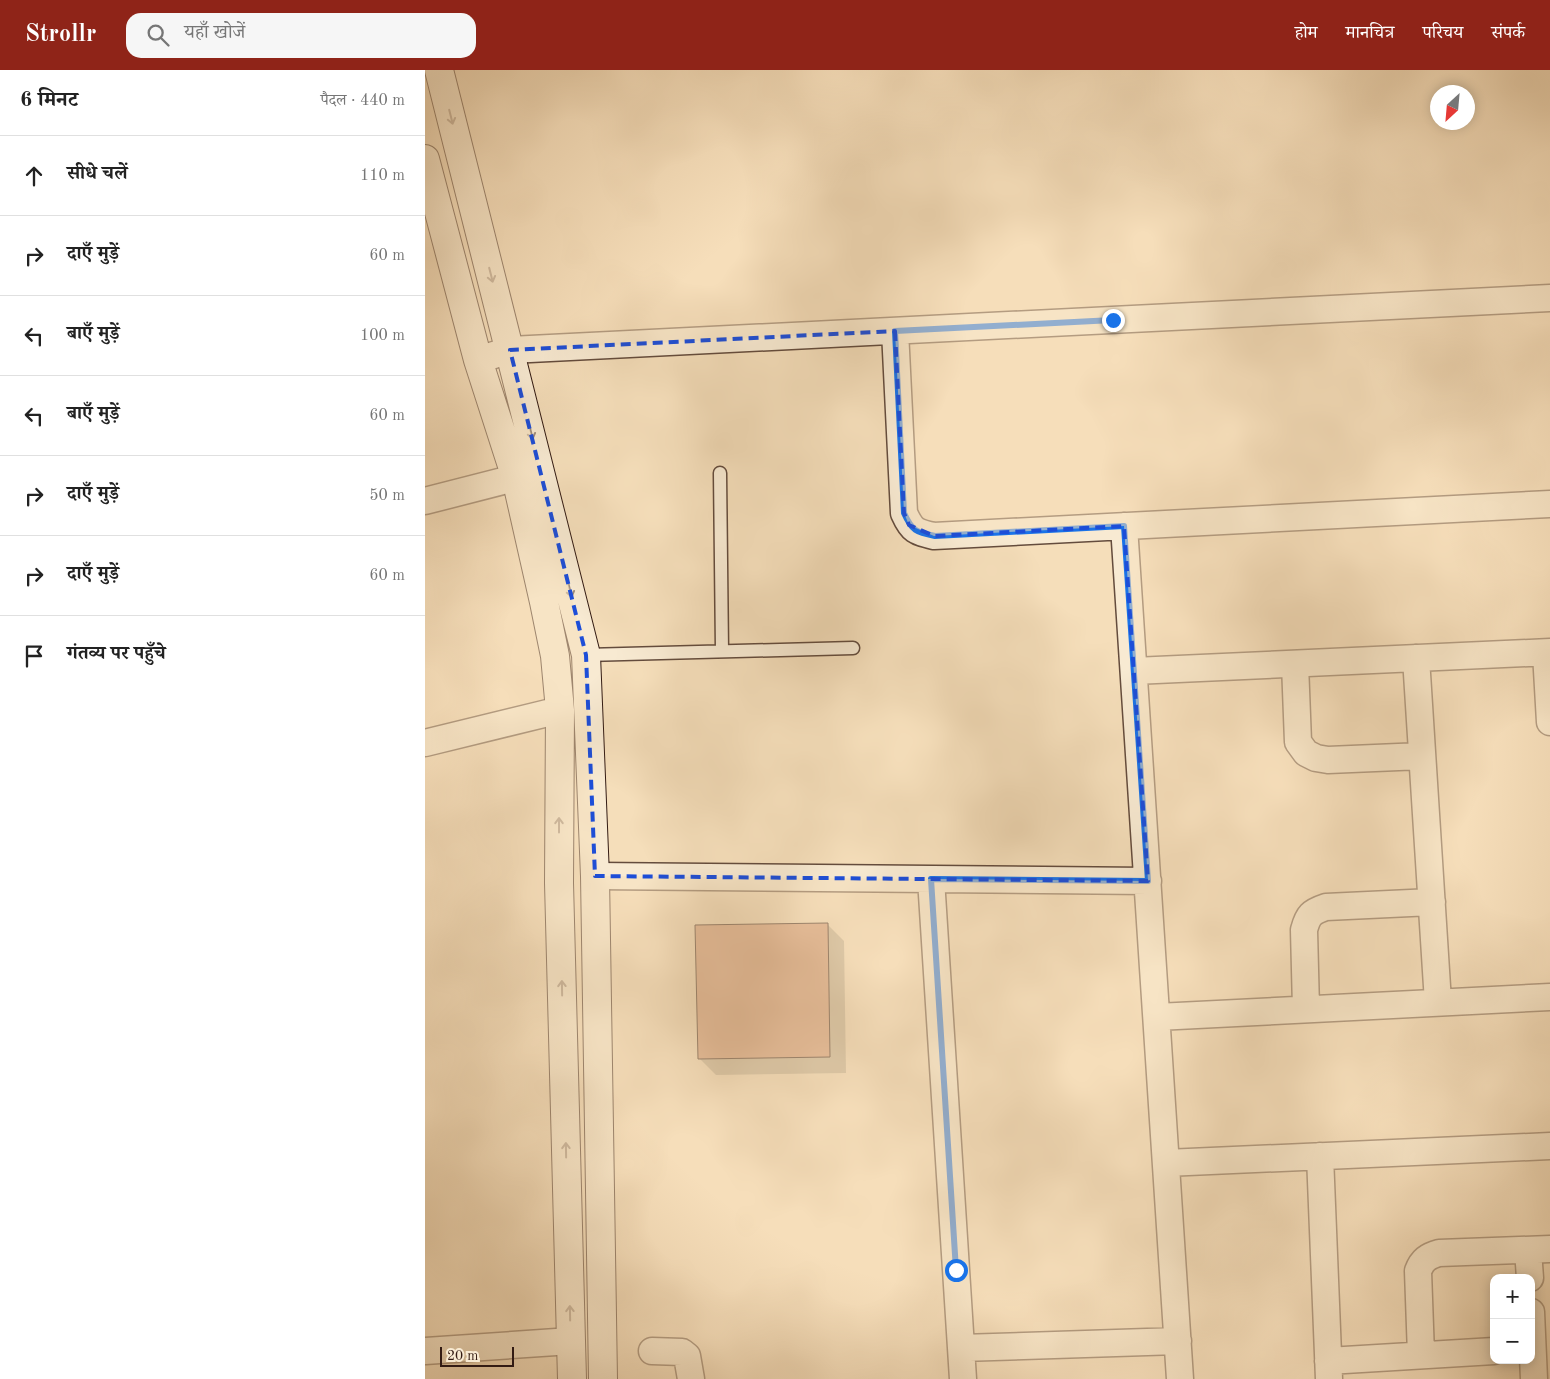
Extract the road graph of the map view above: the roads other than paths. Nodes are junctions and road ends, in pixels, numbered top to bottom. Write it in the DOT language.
graph roads {
  1 [pos="439,70"];
  2 [pos="425,159"];
  3 [pos="1550,298"];
  4 [pos="895,331"];
  5 [pos="510,350"];
  6 [pos="478,360"];
  7 [pos="720,473"];
  8 [pos="528,475"];
  9 [pos="425,501"];
  10 [pos="1550,504"];
  11 [pos="1124,526"];
  12 [pos="853,648"];
  13 [pos="722,651"];
  14 [pos="1548,652"];
  15 [pos="586,655"];
  16 [pos="1416,658"];
  17 [pos="1295,664"];
  18 [pos="1134,671"];
  19 [pos="560,710"];
  20 [pos="1550,722"];
  21 [pos="425,743"];
  22 [pos="1422,756"];
  23 [pos="595,876"];
  24 [pos="931,879"];
  25 [pos="1148,881"];
  26 [pos="1432,902"];
  27 [pos="1550,996"];
  28 [pos="1438,1002"];
  29 [pos="1306,1009"];
  30 [pos="1157,1017"];
  31 [pos="1550,1146"];
  32 [pos="1320,1156"];
  33 [pos="1166,1163"];
  34 [pos="1539,1250"];
  35 [pos="1531,1274"];
  36 [pos="1532,1319"];
  37 [pos="571,1341"];
  38 [pos="1178,1341"];
  39 [pos="961,1348"];
  40 [pos="1538,1348"];
  41 [pos="425,1351"];
  42 [pos="652,1351"];
  43 [pos="1490,1351"];
  44 [pos="1421,1355"];
  45 [pos="1329,1370"];
  46 [pos="572,1379"];
  47 [pos="603,1379"];
  48 [pos="691,1379"];
  49 [pos="963,1379"];
  50 [pos="1180,1379"];
  51 [pos="1534,1379"];
  1 -- 5 [label="main road, one-way"];
  2 -- 6 [label="main road"];
  3 -- 4 [label="street"];
  4 -- 5 [label="street"];
  4 -- 11 [label="street"];
  5 -- 6 [label="street"];
  5 -- 8 [label="main road, one-way"];
  6 -- 8 [label="main road"];
  7 -- 13 [label="lane"];
  8 -- 9 [label="street"];
  8 -- 15 [label="main road, one-way"];
  8 -- 19 [label="main road"];
  10 -- 11 [label="street"];
  11 -- 18 [label="street"];
  12 -- 13 [label="lane"];
  13 -- 15 [label="lane"];
  14 -- 16 [label="street"];
  14 -- 20 [label="street"];
  15 -- 23 [label="main road"];
  16 -- 17 [label="street"];
  16 -- 22 [label="street"];
  17 -- 18 [label="street"];
  17 -- 22 [label="street"];
  18 -- 25 [label="street"];
  19 -- 21 [label="street"];
  37 -- 19 [label="main road, one-way"];
  22 -- 26 [label="street"];
  23 -- 24 [label="street"];
  23 -- 47 [label="main road"];
  24 -- 25 [label="street"];
  24 -- 39 [label="street"];
  25 -- 30 [label="street"];
  26 -- 28 [label="street"];
  26 -- 29 [label="street"];
  27 -- 28 [label="street"];
  28 -- 29 [label="street"];
  29 -- 30 [label="street"];
  30 -- 33 [label="street"];
  31 -- 32 [label="street"];
  32 -- 33 [label="street"];
  32 -- 45 [label="street"];
  33 -- 38 [label="street"];
  34 -- 35 [label="street"];
  34 -- 44 [label="street"];
  36 -- 40 [label="street"];
  37 -- 41 [label="street"];
  37 -- 46 [label="main road"];
  38 -- 39 [label="street"];
  38 -- 50 [label="street"];
  39 -- 49 [label="street"];
  40 -- 51 [label="street"];
  42 -- 48 [label="street"];
  43 -- 44 [label="street"];
  44 -- 45 [label="street"];
}
